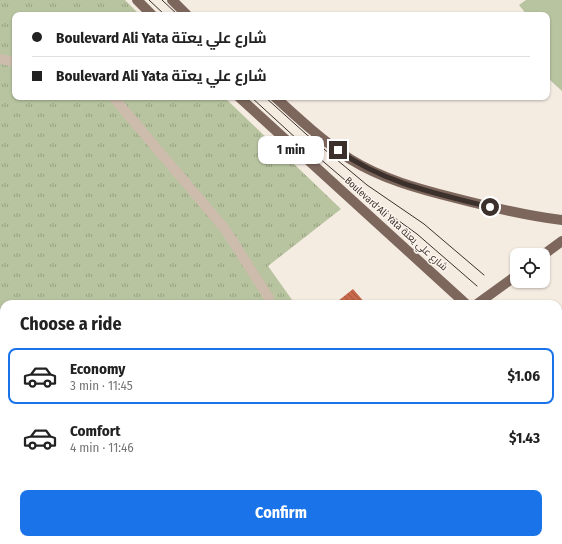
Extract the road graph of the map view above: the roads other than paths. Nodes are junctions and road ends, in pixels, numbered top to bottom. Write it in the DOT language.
graph roads {
  1 [pos="137,0"];
  2 [pos="172,0"];
  3 [pos="149,12"];
  4 [pos="184,12"];
  5 [pos="0,59"];
  6 [pos="12,61"];
  7 [pos="116,100"];
  8 [pos="242,100"];
  9 [pos="278,100"];
  10 [pos="562,220"];
  11 [pos="562,241"];
  12 [pos="550,250"];
  13 [pos="510,279"];
  14 [pos="269,300"];
  15 [pos="462,300"];
  16 [pos="482,300"];
  1 -- 3 [label="main road"];
  2 -- 4 [label="main road"];
  5 -- 6 [label="street"];
  7 -- 14 [label="street"];
  8 -- 15 [label="main road, Boulevard Ali Yata شارع علي يعتة"];
  9 -- 10 [label="main road, Boulevard Ali Yata شارع علي يعتة"];
  11 -- 12 [label="main road"];
  13 -- 16 [label="main road"];
}
